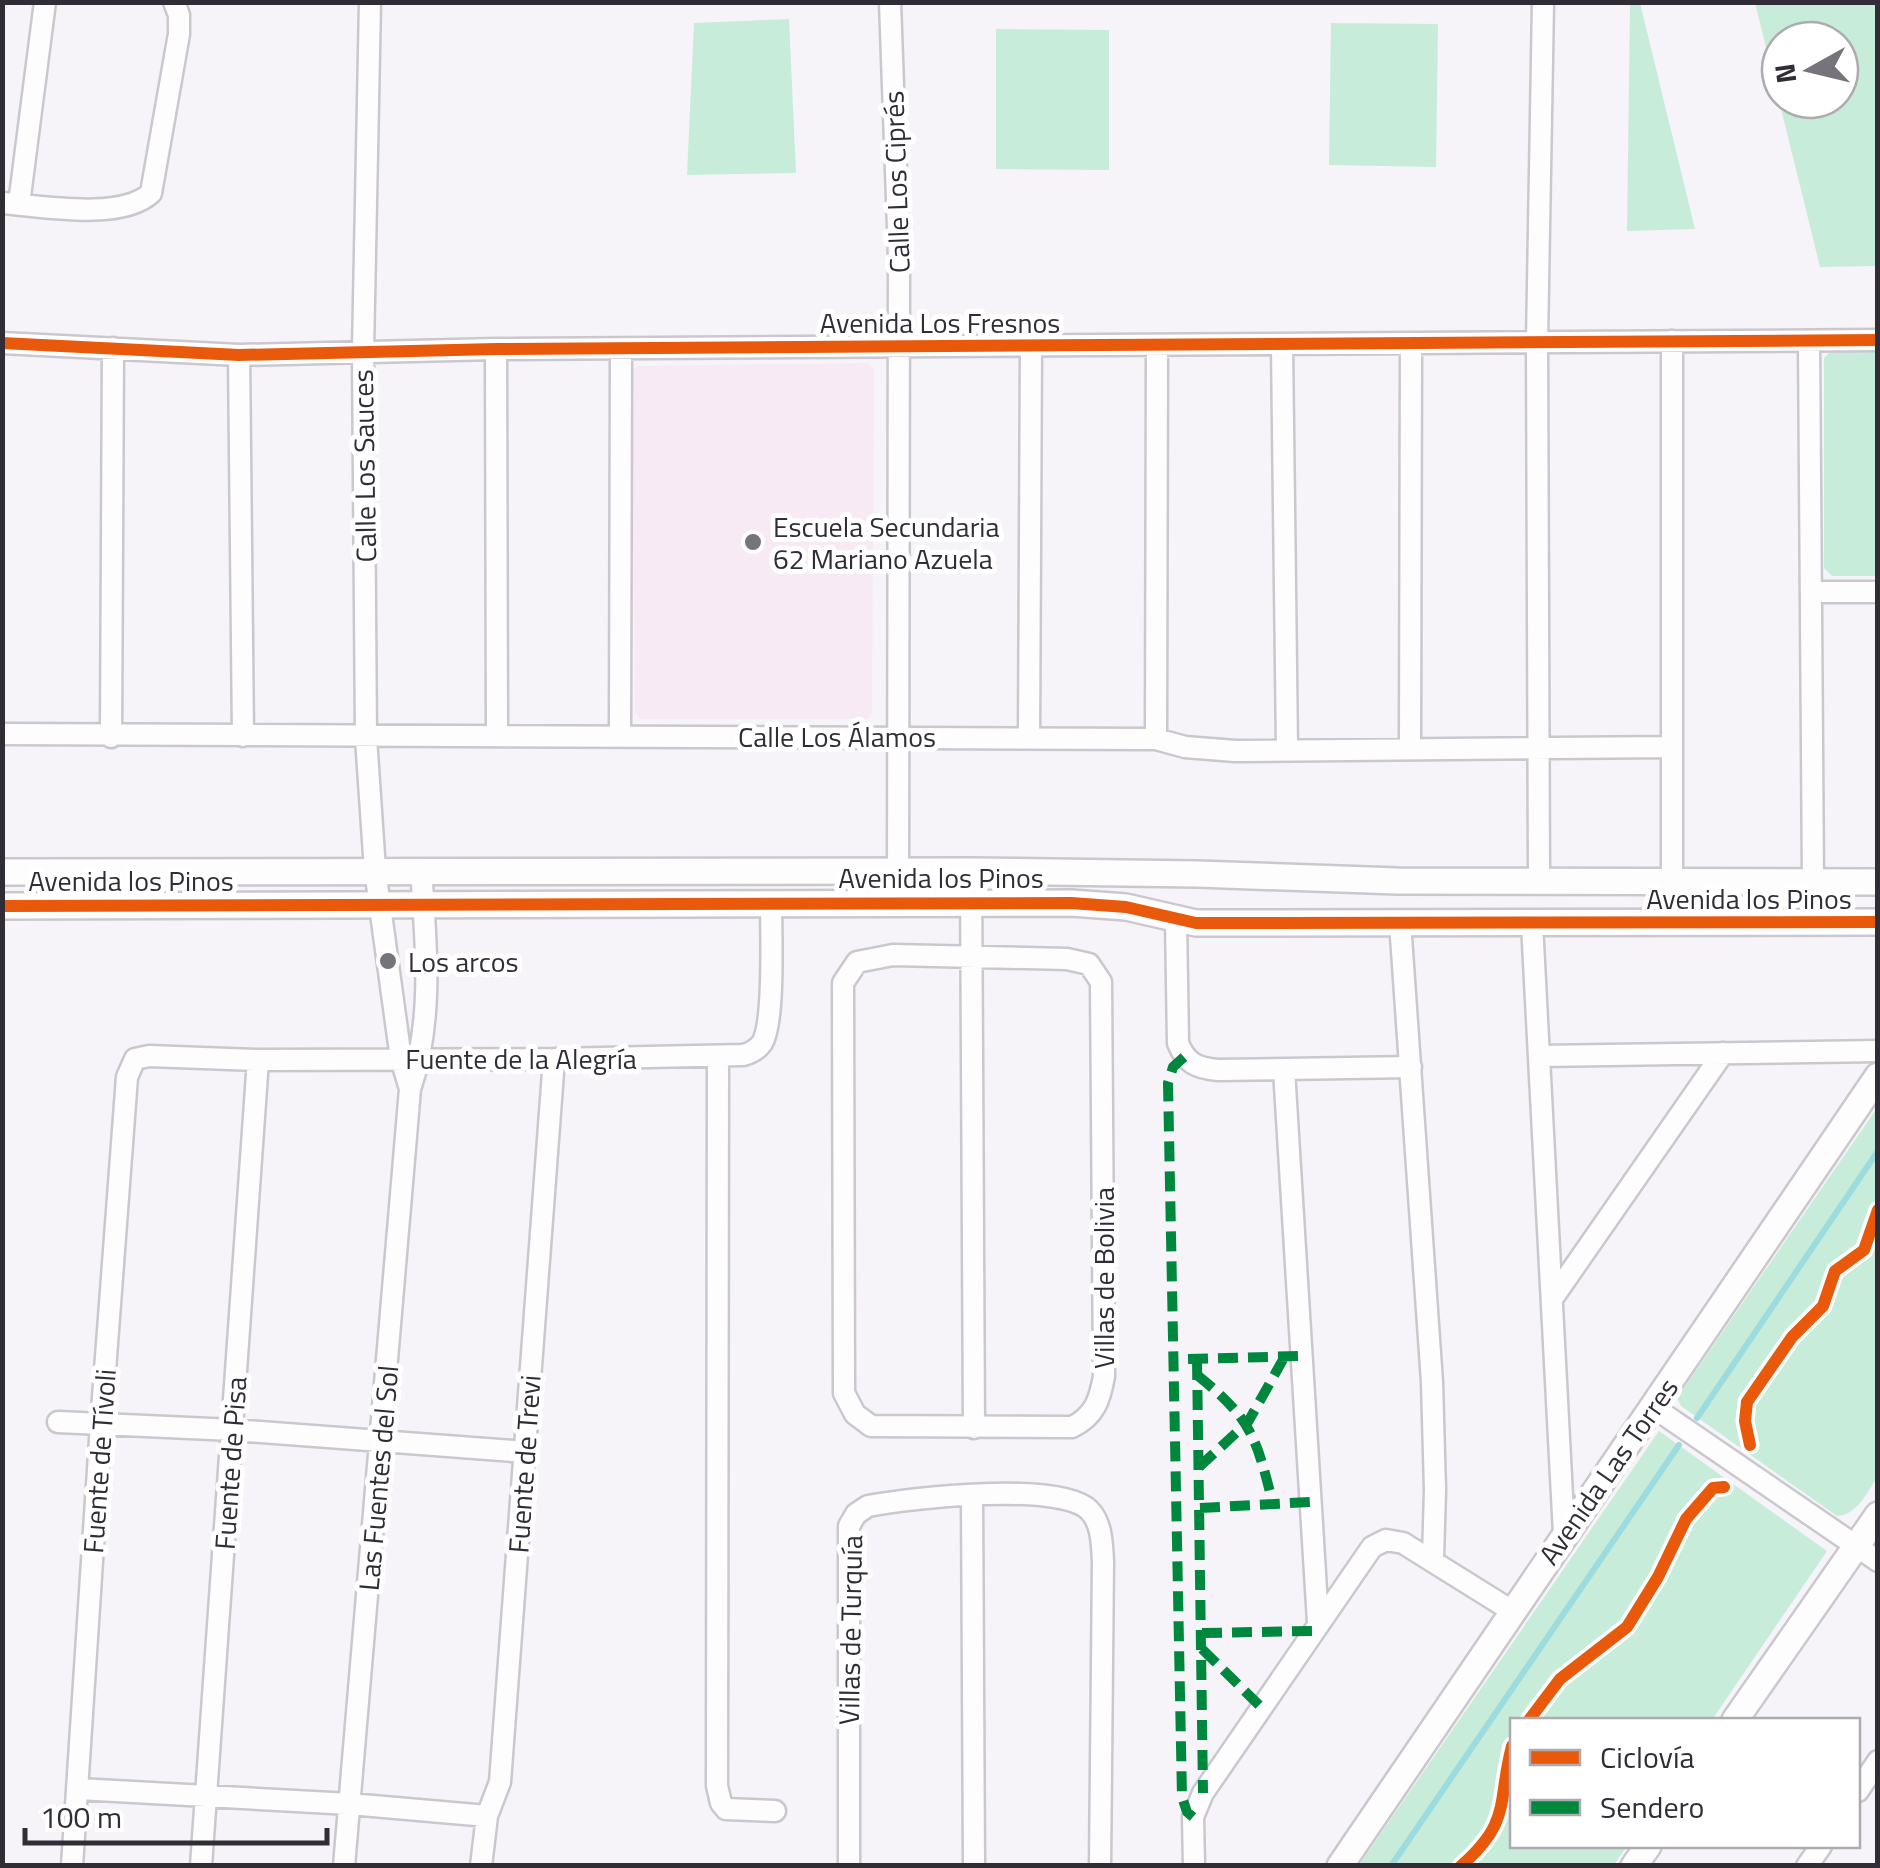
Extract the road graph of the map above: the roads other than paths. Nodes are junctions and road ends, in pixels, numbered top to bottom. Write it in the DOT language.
graph roads {
  1 [pos="45,2"];
  2 [pos="174,2"];
  3 [pos="370,2"];
  4 [pos="890,2"];
  5 [pos="1543,2"];
  6 [pos="11,204"];
  7 [pos="1878,340"];
  8 [pos="1537,341"];
  9 [pos="1672,341"];
  10 [pos="1809,342"];
  11 [pos="2,343"];
  12 [pos="1411,343"];
  13 [pos="1282,345"];
  14 [pos="899,346"];
  15 [pos="1032,346"];
  16 [pos="1156,346"];
  17 [pos="113,348"];
  18 [pos="496,350"];
  19 [pos="621,350"];
  20 [pos="363,351"];
  21 [pos="239,355"];
  22 [pos="1811,592"];
  23 [pos="1878,592"];
  24 [pos="2,734"];
  25 [pos="620,735"];
  26 [pos="243,736"];
  27 [pos="497,736"];
  28 [pos="898,736"];
  29 [pos="111,737"];
  30 [pos="366,738"];
  31 [pos="1029,738"];
  32 [pos="1156,739"];
  33 [pos="1410,747"];
  34 [pos="1538,747"];
  35 [pos="1671,747"];
  36 [pos="1286,749"];
  37 [pos="376,870"];
  38 [pos="421,870"];
  39 [pos="2,872"];
  40 [pos="48,872"];
  41 [pos="897,872"];
  42 [pos="971,872"];
  43 [pos="1538,879"];
  44 [pos="1672,880"];
  45 [pos="1397,881"];
  46 [pos="1812,882"];
  47 [pos="1878,882"];
  48 [pos="771,902"];
  49 [pos="898,902"];
  50 [pos="972,902"];
  51 [pos="380,903"];
  52 [pos="423,903"];
  53 [pos="2,906"];
  54 [pos="47,906"];
  55 [pos="1176,920"];
  56 [pos="1400,922"];
  57 [pos="1878,922"];
  58 [pos="1532,924"];
  59 [pos="972,956"];
  60 [pos="1878,1051"];
  61 [pos="1723,1053"];
  62 [pos="718,1056"];
  63 [pos="1539,1056"];
  64 [pos="410,1059"];
  65 [pos="554,1059"];
  66 [pos="135,1060"];
  67 [pos="258,1060"];
  68 [pos="1411,1067"];
  69 [pos="1284,1070"];
  70 [pos="1878,1076"];
  71 [pos="1552,1298"];
  72 [pos="1652,1407"];
  73 [pos="58,1422"];
  74 [pos="101,1424"];
  75 [pos="974,1428"];
  76 [pos="233,1430"];
  77 [pos="381,1442"];
  78 [pos="526,1452"];
  79 [pos="972,1495"];
  80 [pos="1878,1515"];
  81 [pos="1564,1534"];
  82 [pos="1867,1554"];
  83 [pos="1433,1559"];
  84 [pos="1512,1611"];
  85 [pos="1318,1622"];
  86 [pos="1738,1718"];
  87 [pos="1878,1761"];
  88 [pos="1860,1787"];
  89 [pos="78,1789"];
  90 [pos="206,1796"];
  91 [pos="350,1804"];
  92 [pos="775,1811"];
  93 [pos="486,1816"];
  94 [pos="72,1866"];
  95 [pos="201,1866"];
  96 [pos="344,1866"];
  97 [pos="481,1866"];
  98 [pos="850,1866"];
  99 [pos="974,1866"];
  100 [pos="1100,1866"];
  101 [pos="1194,1866"];
  102 [pos="1340,1866"];
  1 -- 6 [label="street"];
  2 -- 6 [label="street"];
  3 -- 20 [label="street, Calle Los Sauces"];
  4 -- 14 [label="street, Calle Los Ciprés"];
  5 -- 8 [label="street"];
  7 -- 10 [label="street, Avenida Los Fresnos"];
  8 -- 9 [label="street, Avenida Los Fresnos"];
  8 -- 12 [label="street, Avenida Los Fresnos"];
  8 -- 34 [label="street"];
  9 -- 10 [label="street, Avenida Los Fresnos"];
  9 -- 35 [label="street"];
  10 -- 22 [label="street"];
  11 -- 17 [label="street, Avenida Los Fresnos"];
  12 -- 13 [label="street, Avenida Los Fresnos"];
  12 -- 33 [label="street"];
  13 -- 16 [label="street, Avenida Los Fresnos"];
  13 -- 36 [label="street"];
  14 -- 15 [label="street, Avenida Los Fresnos"];
  14 -- 19 [label="street, Avenida Los Fresnos"];
  14 -- 28 [label="street, Calle Los Ciprés"];
  15 -- 16 [label="street, Avenida Los Fresnos"];
  15 -- 31 [label="street"];
  16 -- 32 [label="street"];
  17 -- 21 [label="street, Avenida Los Fresnos"];
  17 -- 29 [label="street"];
  18 -- 19 [label="street, Avenida Los Fresnos"];
  18 -- 20 [label="street, Avenida Los Fresnos"];
  18 -- 27 [label="street"];
  19 -- 25 [label="street"];
  20 -- 21 [label="street, Avenida Los Fresnos"];
  20 -- 30 [label="street, Calle Los Sauces"];
  21 -- 26 [label="street"];
  22 -- 23 [label="street"];
  22 -- 46 [label="street"];
  24 -- 29 [label="street, Calle Los Álamos"];
  25 -- 27 [label="street, Calle Los Álamos"];
  25 -- 28 [label="street, Calle Los Álamos"];
  26 -- 29 [label="street, Calle Los Álamos"];
  26 -- 30 [label="street, Calle Los Álamos"];
  27 -- 30 [label="street, Calle Los Álamos"];
  28 -- 31 [label="street, Calle Los Álamos"];
  28 -- 41 [label="street, Calle Los Ciprés"];
  30 -- 37 [label="street, Calle Los Sauces"];
  31 -- 32 [label="street, Calle Los Álamos"];
  32 -- 36 [label="street, Calle Los Álamos"];
  33 -- 34 [label="street, Calle Los Álamos"];
  33 -- 36 [label="street, Calle Los Álamos"];
  34 -- 35 [label="street, Calle Los Álamos"];
  34 -- 43 [label="street"];
  35 -- 44 [label="street"];
  37 -- 38 [label="street, Avenida los Pinos"];
  37 -- 40 [label="street, Avenida los Pinos"];
  37 -- 51 [label="street, Calle Los Sauces"];
  38 -- 41 [label="street, Avenida los Pinos"];
  38 -- 52 [label="street, Las Fuentes del Sol"];
  39 -- 40 [label="street, Avenida los Pinos"];
  40 -- 54 [label="street"];
  41 -- 42 [label="street, Avenida los Pinos"];
  41 -- 49 [label="street, Calle Los Ciprés"];
  42 -- 45 [label="street, Avenida los Pinos"];
  42 -- 50 [label="street"];
  43 -- 44 [label="street, Avenida los Pinos"];
  43 -- 45 [label="street, Avenida los Pinos"];
  44 -- 46 [label="street, Avenida los Pinos"];
  45 -- 56 [label="street"];
  46 -- 47 [label="street, Avenida los Pinos"];
  48 -- 49 [label="street, Avenida los Pinos"];
  48 -- 52 [label="street, Avenida los Pinos"];
  48 -- 62 [label="street, Fuente de la Alegría"];
  49 -- 50 [label="street, Avenida los Pinos"];
  50 -- 55 [label="street, Avenida los Pinos"];
  50 -- 59 [label="street"];
  51 -- 52 [label="street, Avenida los Pinos"];
  51 -- 54 [label="street, Avenida los Pinos"];
  51 -- 64 [label="street, Las Fuentes del Sol"];
  52 -- 64 [label="street, Las Fuentes del Sol"];
  53 -- 54 [label="street, Avenida los Pinos"];
  55 -- 56 [label="street, Avenida los Pinos"];
  55 -- 69 [label="street"];
  56 -- 58 [label="street, Avenida los Pinos"];
  56 -- 68 [label="street"];
  57 -- 58 [label="street, Avenida los Pinos"];
  58 -- 63 [label="street"];
  59 -- 75 [label="street"];
  59 -- 75 [label="street, Villas de Bolivia"];
  59 -- 75 [label="street, Villas de Bolivia"];
  60 -- 61 [label="street"];
  61 -- 63 [label="street"];
  61 -- 71 [label="street"];
  62 -- 65 [label="street, Fuente de la Alegría"];
  62 -- 92 [label="street"];
  63 -- 71 [label="street"];
  64 -- 65 [label="street, Fuente de la Alegría"];
  64 -- 67 [label="street, Fuente de la Alegría"];
  64 -- 77 [label="street, Las Fuentes del Sol"];
  65 -- 78 [label="street, Fuente de Trevi"];
  66 -- 67 [label="street, Fuente de la Alegría"];
  66 -- 74 [label="street, Fuente de Tívoli"];
  67 -- 76 [label="street, Fuente de Pisa"];
  68 -- 69 [label="street"];
  68 -- 83 [label="street"];
  69 -- 85 [label="street"];
  70 -- 72 [label="street, Avenida Las Torres"];
  71 -- 81 [label="street"];
  72 -- 81 [label="street, Avenida Las Torres"];
  72 -- 82 [label="street"];
  73 -- 74 [label="street"];
  74 -- 76 [label="street"];
  74 -- 89 [label="street, Fuente de Tívoli"];
  76 -- 77 [label="street"];
  76 -- 90 [label="street, Fuente de Pisa"];
  77 -- 78 [label="street"];
  77 -- 91 [label="street, Las Fuentes del Sol"];
  78 -- 93 [label="street, Fuente de Trevi"];
  79 -- 98 [label="street, Villas de Turquía"];
  79 -- 99 [label="street"];
  79 -- 100 [label="street, Villas de Turquía"];
  80 -- 82 [label="street"];
  81 -- 84 [label="street, Avenida Las Torres"];
  82 -- 86 [label="street"];
  83 -- 84 [label="street"];
  83 -- 85 [label="street"];
  84 -- 102 [label="street, Avenida Las Torres"];
  85 -- 101 [label="street"];
  87 -- 88 [label="street"];
  89 -- 90 [label="street"];
  89 -- 94 [label="street, Fuente de Tívoli"];
  90 -- 91 [label="street"];
  90 -- 95 [label="street, Fuente de Pisa"];
  91 -- 93 [label="street"];
  91 -- 96 [label="street, Las Fuentes del Sol"];
  93 -- 97 [label="street, Fuente de Trevi"];
}
